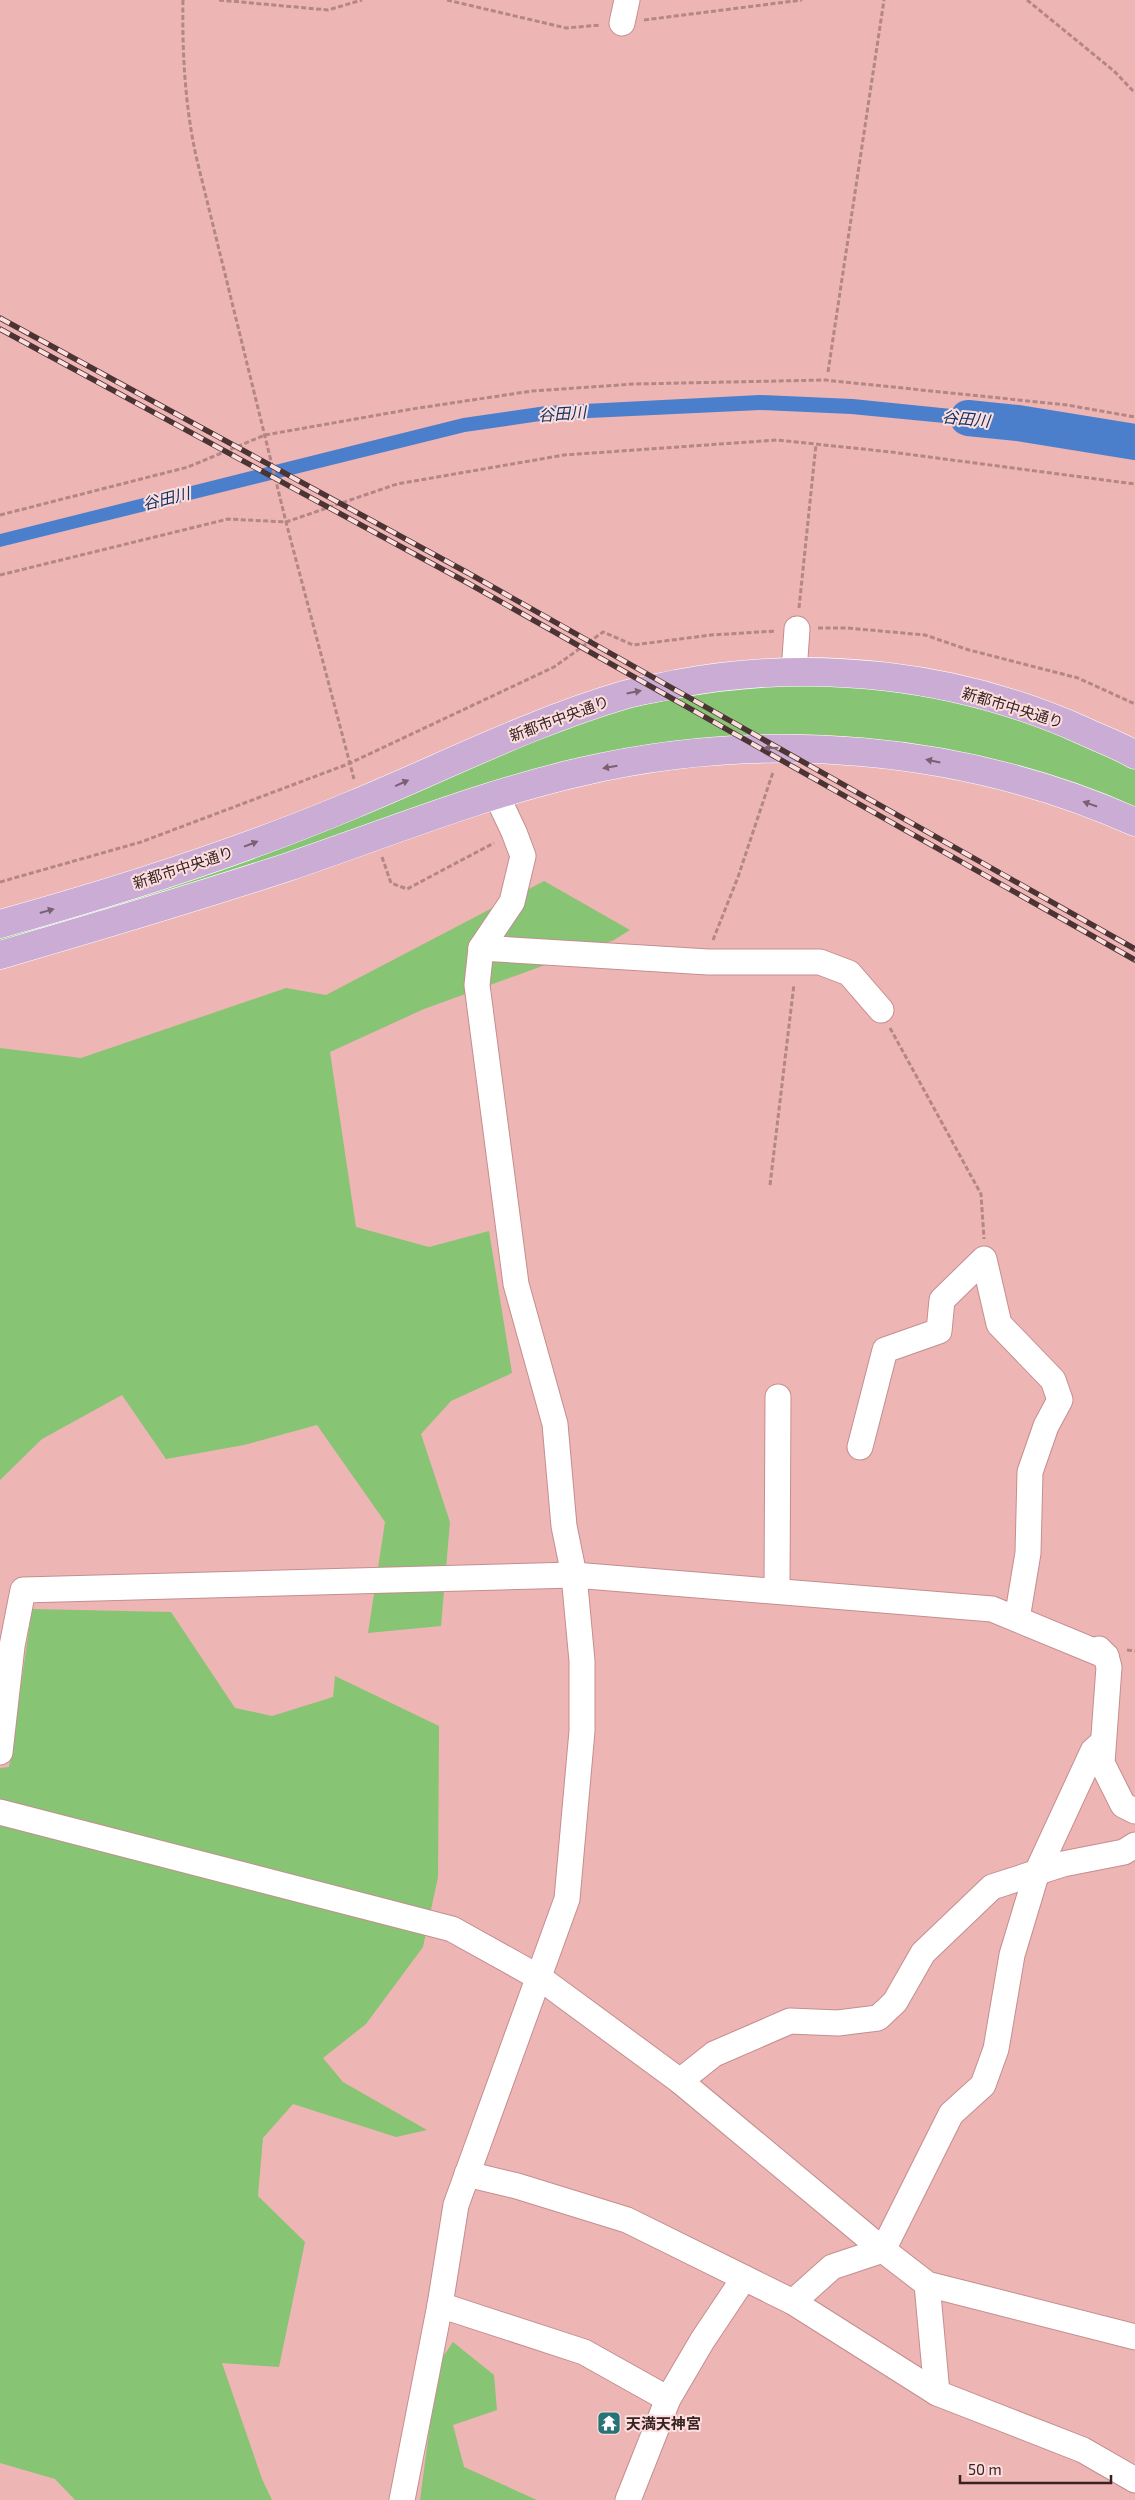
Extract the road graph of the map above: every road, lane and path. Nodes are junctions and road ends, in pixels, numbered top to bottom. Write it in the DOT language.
graph roads {
  1 [pos="183,0"];
  2 [pos="219,0"];
  3 [pos="362,0"];
  4 [pos="884,0"];
  5 [pos="1027,0"];
  6 [pos="1135,93"];
  7 [pos="828,372"];
  8 [pos="1135,417"];
  9 [pos="265,435"];
  10 [pos="816,444"];
  11 [pos="1135,484"];
  12 [pos="0,515"];
  13 [pos="286,522"];
  14 [pos="0,575"];
  15 [pos="797,629"];
  16 [pos="794,672"];
  17 [pos="779,747"];
  18 [pos="1135,755"];
  19 [pos="355,782"];
  20 [pos="496,794"];
  21 [pos="1135,822"];
  22 [pos="514,832"];
  23 [pos="380,852"];
  24 [pos="0,924"];
  25 [pos="481,948"];
  26 [pos="0,955"];
  27 [pos="708,962"];
  28 [pos="796,962"];
  29 [pos="881,1010"];
  30 [pos="770,1185"];
  31 [pos="984,1258"];
  32 [pos="778,1397"];
  33 [pos="860,1446"];
  34 [pos="574,1575"];
  35 [pos="777,1591"];
  36 [pos="1018,1619"];
  37 [pos="1103,1742"];
  38 [pos="0,1752"];
  39 [pos="1135,1811"];
  40 [pos="0,1812"];
  41 [pos="1135,1844"];
  42 [pos="1037,1872"];
  43 [pos="540,1978"];
  44 [pos="680,2081"];
  45 [pos="467,2174"];
  46 [pos="882,2250"];
  47 [pos="744,2278"];
  48 [pos="927,2284"];
  49 [pos="793,2302"];
  50 [pos="440,2305"];
  51 [pos="1135,2337"];
  52 [pos="937,2393"];
  53 [pos="668,2399"];
  54 [pos="1135,2480"];
  55 [pos="402,2500"];
  56 [pos="628,2500"];
  1 -- 9 [label="path"];
  2 -- 3 [label="path"];
  4 -- 7 [label="path"];
  5 -- 6 [label="path"];
  8 -- 9 [label="path"];
  9 -- 12 [label="path"];
  9 -- 13 [label="path"];
  10 -- 11 [label="path"];
  10 -- 13 [label="path"];
  10 -- 15 [label="path"];
  13 -- 14 [label="path"];
  13 -- 19 [label="path"];
  15 -- 16 [label="street"];
  16 -- 18 [label="main road, 新都市中央通り"];
  24 -- 16 [label="main road, 新都市中央通り, one-way"];
  17 -- 20 [label="main road, 新都市中央通り, one-way"];
  21 -- 17 [label="main road, 新都市中央通り, one-way"];
  17 -- 27 [label="path"];
  20 -- 22 [label="street"];
  20 -- 26 [label="main road, 新都市中央通り"];
  22 -- 23 [label="path"];
  22 -- 25 [label="street"];
  25 -- 27 [label="street"];
  25 -- 34 [label="street"];
  27 -- 28 [label="street"];
  28 -- 29 [label="street"];
  28 -- 30 [label="path"];
  29 -- 31 [label="path"];
  31 -- 33 [label="street"];
  31 -- 36 [label="street"];
  32 -- 35 [label="street"];
  34 -- 35 [label="street"];
  34 -- 38 [label="street"];
  34 -- 43 [label="street"];
  35 -- 36 [label="street"];
  36 -- 37 [label="street"];
  37 -- 39 [label="street"];
  37 -- 42 [label="street"];
  40 -- 43 [label="street"];
  41 -- 42 [label="street"];
  42 -- 44 [label="street"];
  42 -- 46 [label="street"];
  43 -- 44 [label="street"];
  43 -- 45 [label="street"];
  44 -- 46 [label="street"];
  45 -- 47 [label="street"];
  45 -- 50 [label="street"];
  46 -- 48 [label="street"];
  46 -- 49 [label="street"];
  47 -- 49 [label="street"];
  47 -- 53 [label="street"];
  48 -- 51 [label="street"];
  48 -- 52 [label="street"];
  49 -- 52 [label="street"];
  50 -- 53 [label="street"];
  50 -- 55 [label="street"];
  52 -- 54 [label="street"];
  53 -- 56 [label="street"];
}
